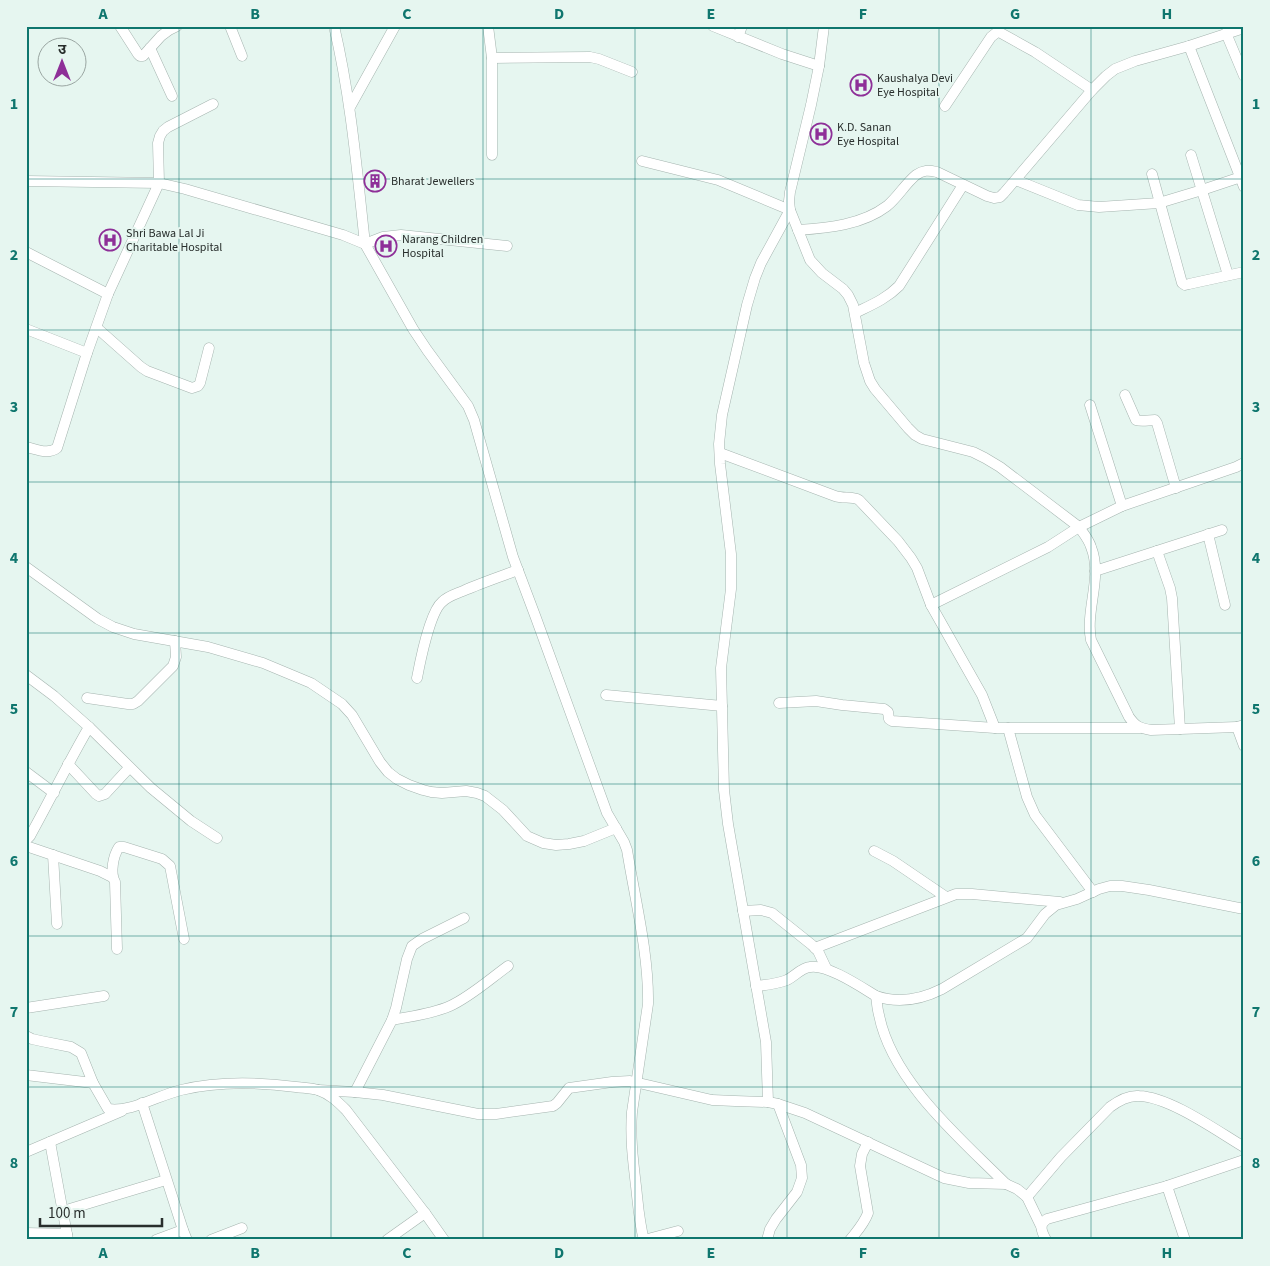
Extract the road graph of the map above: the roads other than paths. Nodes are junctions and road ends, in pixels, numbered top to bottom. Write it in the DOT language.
graph roads {
  1 [pos="120,26"];
  2 [pos="177,26"];
  3 [pos="230,26"];
  4 [pos="334,26"];
  5 [pos="395,26"];
  6 [pos="488,26"];
  7 [pos="713,26"];
  8 [pos="824,26"];
  9 [pos="1244,28"];
  10 [pos="740,31"];
  11 [pos="1226,33"];
  12 [pos="1189,46"];
  13 [pos="150,48"];
  14 [pos="242,56"];
  15 [pos="492,58"];
  16 [pos="819,66"];
  17 [pos="632,72"];
  18 [pos="1244,76"];
  19 [pos="1092,90"];
  20 [pos="172,96"];
  21 [pos="213,104"];
  22 [pos="945,106"];
  23 [pos="350,107"];
  24 [pos="492,155"];
  25 [pos="1191,155"];
  26 [pos="642,162"];
  27 [pos="1152,174"];
  28 [pos="26,180"];
  29 [pos="1016,180"];
  30 [pos="1243,180"];
  31 [pos="159,184"];
  32 [pos="963,185"];
  33 [pos="1202,190"];
  34 [pos="1159,203"];
  35 [pos="790,210"];
  36 [pos="798,230"];
  37 [pos="365,244"];
  38 [pos="507,246"];
  39 [pos="26,252"];
  40 [pos="1244,272"];
  41 [pos="1228,275"];
  42 [pos="108,294"];
  43 [pos="855,313"];
  44 [pos="97,328"];
  45 [pos="26,329"];
  46 [pos="209,348"];
  47 [pos="87,353"];
  48 [pos="1125,394"];
  49 [pos="1090,405"];
  50 [pos="26,447"];
  51 [pos="720,453"];
  52 [pos="1244,463"];
  53 [pos="1176,488"];
  54 [pos="1122,506"];
  55 [pos="1079,527"];
  56 [pos="1222,530"];
  57 [pos="1208,534"];
  58 [pos="1157,551"];
  59 [pos="26,567"];
  60 [pos="518,570"];
  61 [pos="1095,571"];
  62 [pos="931,605"];
  63 [pos="1225,605"];
  64 [pos="176,641"];
  65 [pos="26,675"];
  66 [pos="417,678"];
  67 [pos="606,695"];
  68 [pos="87,698"];
  69 [pos="779,704"];
  70 [pos="722,706"];
  71 [pos="1240,726"];
  72 [pos="89,727"];
  73 [pos="995,728"];
  74 [pos="1008,728"];
  75 [pos="1140,728"];
  76 [pos="1180,729"];
  77 [pos="1244,746"];
  78 [pos="68,764"];
  79 [pos="129,768"];
  80 [pos="26,772"];
  81 [pos="54,793"];
  82 [pos="616,828"];
  83 [pos="217,838"];
  84 [pos="26,840"];
  85 [pos="26,846"];
  86 [pos="874,851"];
  87 [pos="53,855"];
  88 [pos="112,877"];
  89 [pos="1093,892"];
  90 [pos="946,897"];
  91 [pos="1061,902"];
  92 [pos="1244,909"];
  93 [pos="743,910"];
  94 [pos="464,918"];
  95 [pos="57,924"];
  96 [pos="184,940"];
  97 [pos="815,948"];
  98 [pos="117,949"];
  99 [pos="508,966"];
  100 [pos="826,968"];
  101 [pos="756,986"];
  102 [pos="104,996"];
  103 [pos="876,996"];
  104 [pos="26,1008"];
  105 [pos="392,1020"];
  106 [pos="26,1036"];
  107 [pos="26,1075"];
  108 [pos="636,1082"];
  109 [pos="94,1083"];
  110 [pos="318,1090"];
  111 [pos="355,1092"];
  112 [pos="773,1103"];
  113 [pos="137,1105"];
  114 [pos="50,1142"];
  115 [pos="868,1142"];
  116 [pos="1244,1147"];
  117 [pos="26,1152"];
  118 [pos="1244,1160"];
  119 [pos="166,1180"];
  120 [pos="1006,1184"];
  121 [pos="1167,1186"];
  122 [pos="1027,1197"];
  123 [pos="63,1211"];
  124 [pos="425,1213"];
  125 [pos="1041,1226"];
  126 [pos="242,1228"];
  127 [pos="678,1231"];
  128 [pos="26,1233"];
  129 [pos="185,1235"];
  130 [pos="68,1237"];
  131 [pos="156,1240"];
  132 [pos="211,1240"];
  133 [pos="387,1240"];
  134 [pos="444,1240"];
  135 [pos="644,1240"];
  136 [pos="767,1240"];
  137 [pos="850,1240"];
  138 [pos="1046,1240"];
  139 [pos="1185,1240"];
  1 -- 13 [label="street"];
  2 -- 13 [label="street"];
  3 -- 14 [label="street"];
  4 -- 23 [label="street"];
  5 -- 23 [label="street"];
  6 -- 15 [label="street"];
  7 -- 10 [label="street"];
  8 -- 16 [label="street"];
  9 -- 11 [label="street"];
  10 -- 16 [label="street"];
  11 -- 12 [label="street"];
  11 -- 18 [label="street"];
  12 -- 19 [label="street"];
  12 -- 30 [label="street"];
  13 -- 20 [label="street"];
  15 -- 17 [label="street"];
  15 -- 24 [label="street"];
  16 -- 35 [label="street"];
  19 -- 22 [label="street"];
  19 -- 29 [label="street"];
  21 -- 31 [label="street"];
  23 -- 37 [label="street"];
  25 -- 33 [label="street"];
  26 -- 35 [label="street"];
  27 -- 34 [label="street"];
  28 -- 31 [label="street"];
  29 -- 32 [label="street"];
  29 -- 34 [label="street"];
  30 -- 33 [label="street"];
  31 -- 37 [label="street"];
  31 -- 42 [label="street"];
  32 -- 36 [label="street"];
  32 -- 43 [label="street"];
  33 -- 34 [label="street"];
  33 -- 41 [label="street"];
  34 -- 41 [label="street"];
  35 -- 36 [label="street"];
  35 -- 51 [label="street"];
  36 -- 43 [label="street"];
  37 -- 38 [label="street"];
  37 -- 60 [label="street"];
  39 -- 42 [label="street"];
  40 -- 41 [label="street"];
  42 -- 44 [label="street"];
  43 -- 55 [label="street"];
  44 -- 46 [label="street"];
  44 -- 47 [label="street"];
  45 -- 47 [label="street"];
  47 -- 50 [label="street"];
  48 -- 53 [label="street"];
  49 -- 54 [label="street"];
  51 -- 62 [label="street"];
  51 -- 70 [label="street"];
  52 -- 53 [label="street"];
  53 -- 54 [label="street"];
  54 -- 55 [label="street"];
  55 -- 61 [label="street"];
  55 -- 62 [label="street"];
  56 -- 57 [label="street"];
  57 -- 58 [label="street"];
  57 -- 63 [label="street"];
  58 -- 61 [label="street"];
  58 -- 76 [label="street"];
  59 -- 64 [label="street"];
  60 -- 66 [label="street"];
  60 -- 82 [label="street"];
  61 -- 75 [label="street"];
  62 -- 73 [label="street"];
  64 -- 68 [label="street"];
  64 -- 82 [label="street"];
  65 -- 72 [label="street"];
  67 -- 70 [label="street"];
  69 -- 73 [label="street"];
  70 -- 93 [label="street"];
  71 -- 76 [label="street"];
  71 -- 77 [label="street"];
  72 -- 78 [label="street"];
  72 -- 79 [label="street"];
  73 -- 74 [label="street"];
  74 -- 75 [label="street"];
  74 -- 89 [label="street"];
  75 -- 76 [label="street"];
  78 -- 79 [label="street"];
  78 -- 81 [label="street"];
  79 -- 83 [label="street"];
  80 -- 81 [label="street"];
  81 -- 84 [label="street"];
  82 -- 108 [label="street"];
  85 -- 87 [label="street"];
  86 -- 90 [label="street"];
  87 -- 88 [label="street"];
  87 -- 95 [label="street"];
  88 -- 96 [label="street"];
  88 -- 98 [label="street"];
  89 -- 91 [label="street"];
  89 -- 92 [label="street"];
  90 -- 91 [label="street"];
  90 -- 97 [label="street"];
  91 -- 103 [label="street"];
  93 -- 97 [label="street"];
  93 -- 101 [label="street"];
  94 -- 105 [label="street"];
  97 -- 100 [label="street"];
  99 -- 105 [label="street"];
  100 -- 101 [label="street"];
  100 -- 103 [label="street"];
  101 -- 112 [label="street"];
  102 -- 104 [label="street"];
  103 -- 120 [label="street"];
  105 -- 111 [label="street"];
  106 -- 109 [label="street"];
  107 -- 109 [label="street"];
  108 -- 111 [label="street"];
  108 -- 112 [label="street"];
  108 -- 135 [label="street"];
  109 -- 113 [label="street"];
  110 -- 111 [label="street"];
  110 -- 113 [label="street"];
  110 -- 124 [label="street"];
  112 -- 115 [label="street"];
  112 -- 136 [label="street"];
  113 -- 114 [label="street"];
  113 -- 119 [label="street"];
  114 -- 117 [label="street"];
  114 -- 123 [label="street"];
  115 -- 120 [label="street"];
  115 -- 137 [label="street"];
  116 -- 122 [label="street"];
  118 -- 121 [label="street"];
  119 -- 123 [label="street"];
  119 -- 129 [label="street"];
  120 -- 122 [label="street"];
  121 -- 125 [label="street"];
  121 -- 139 [label="street"];
  122 -- 125 [label="street"];
  123 -- 130 [label="street"];
  124 -- 133 [label="street"];
  124 -- 134 [label="street"];
  125 -- 138 [label="street"];
  126 -- 132 [label="street"];
  127 -- 135 [label="street"];
  128 -- 130 [label="street"];
  129 -- 131 [label="street"];
}
